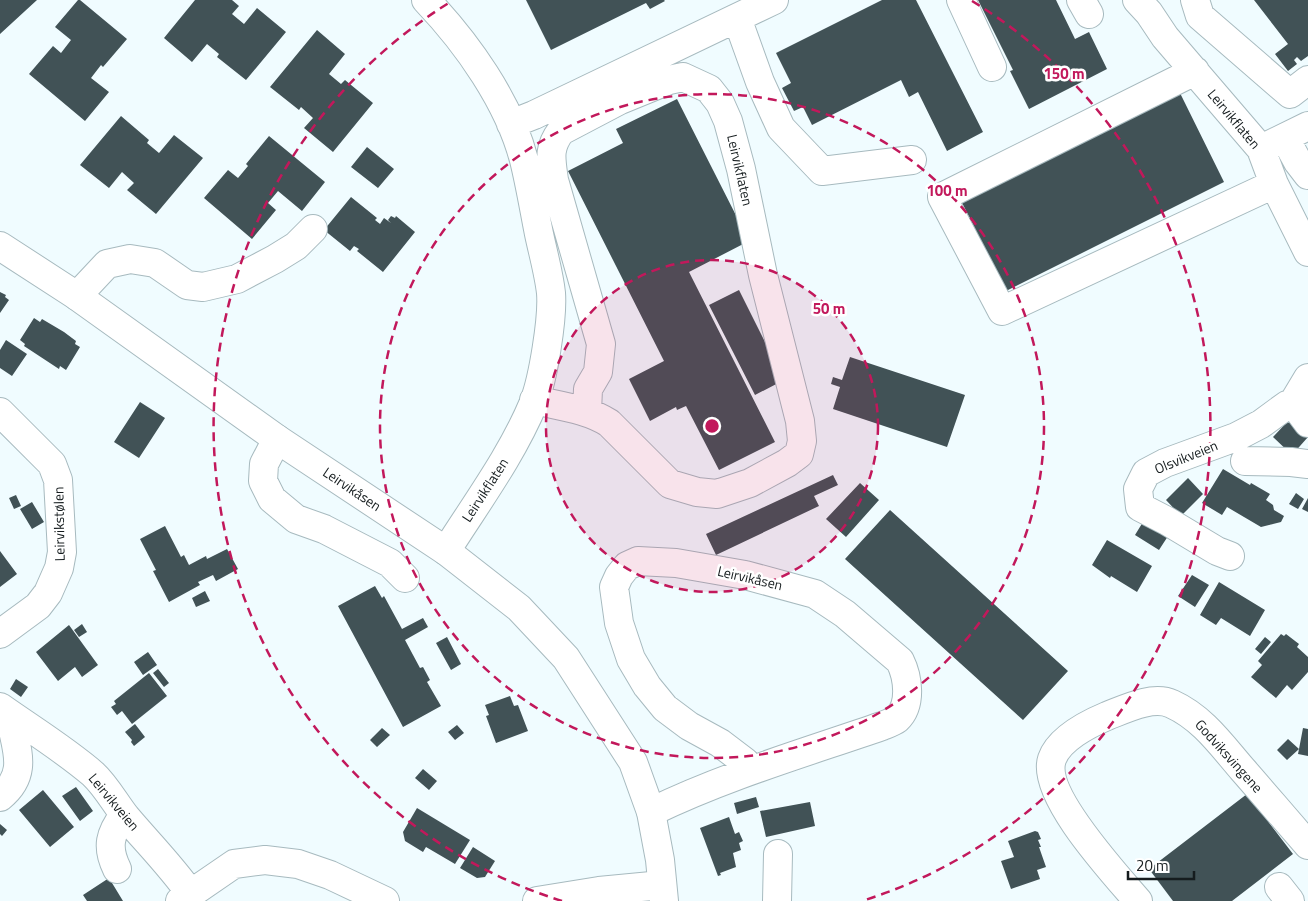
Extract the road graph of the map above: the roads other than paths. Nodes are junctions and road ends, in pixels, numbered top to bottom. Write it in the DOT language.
graph roads {
  1 [pos="426,0"];
  2 [pos="774,0"];
  3 [pos="961,0"];
  4 [pos="1137,0"];
  5 [pos="1198,8"];
  6 [pos="737,18"];
  7 [pos="1165,37"];
  8 [pos="992,67"];
  9 [pos="1195,71"];
  10 [pos="1308,80"];
  11 [pos="511,124"];
  12 [pos="1285,138"];
  13 [pos="912,160"];
  14 [pos="1308,175"];
  15 [pos="1274,184"];
  16 [pos="313,229"];
  17 [pos="0,246"];
  18 [pos="1308,252"];
  19 [pos="77,296"];
  20 [pos="1308,378"];
  21 [pos="534,400"];
  22 [pos="0,412"];
  23 [pos="587,412"];
  24 [pos="1301,413"];
  25 [pos="277,440"];
  26 [pos="1245,461"];
  27 [pos="1308,464"];
  28 [pos="446,551"];
  29 [pos="1230,556"];
  30 [pos="405,578"];
  31 [pos="0,634"];
  32 [pos="5,711"];
  33 [pos="752,770"];
  34 [pos="0,797"];
  35 [pos="651,812"];
  36 [pos="124,815"];
  37 [pos="1308,844"];
  38 [pos="778,854"];
  39 [pos="117,869"];
  40 [pos="663,893"];
  41 [pos="185,897"];
  42 [pos="384,901"];
  43 [pos="537,901"];
  44 [pos="777,901"];
  45 [pos="1138,901"];
  1 -- 11 [label="street, Leirvikflaten"];
  2 -- 6 [label="street"];
  3 -- 8 [label="street"];
  4 -- 7 [label="street, Leirvikflaten"];
  5 -- 7 [label="street"];
  5 -- 10 [label="street"];
  6 -- 11 [label="street"];
  6 -- 13 [label="street"];
  7 -- 9 [label="street, Leirvikflaten"];
  9 -- 12 [label="street, Leirvikflaten"];
  9 -- 15 [label="street"];
  11 -- 21 [label="street, Leirvikflaten"];
  12 -- 14 [label="street"];
  12 -- 15 [label="street, Leirvikflaten"];
  15 -- 18 [label="street, Leirvikflaten"];
  16 -- 19 [label="street"];
  17 -- 19 [label="street, Leirvikåsen"];
  19 -- 25 [label="street, Leirvikåsen"];
  20 -- 24 [label="street, Olsvikveien"];
  21 -- 23 [label="street, Leirvikflaten"];
  21 -- 28 [label="street, Leirvikflaten"];
  22 -- 31 [label="street, Leirvikstølen"];
  23 -- 23 [label="street, Leirvikflaten"];
  24 -- 29 [label="street, Olsvikveien"];
  25 -- 28 [label="street, Leirvikåsen"];
  25 -- 30 [label="street"];
  26 -- 27 [label="street"];
  28 -- 35 [label="street, Leirvikåsen"];
  32 -- 34 [label="street"];
  32 -- 36 [label="street, Leirvikveien"];
  33 -- 33 [label="street, Leirvikåsen"];
  33 -- 35 [label="street, Leirvikåsen"];
  35 -- 40 [label="street, Leirvikåsen"];
  36 -- 39 [label="street"];
  36 -- 41 [label="street, Leirvikveien"];
  37 -- 45 [label="street, Godviksvingene"];
  38 -- 44 [label="street"];
  40 -- 43 [label="street"];
  41 -- 42 [label="street, Leirvikveien"];
}
